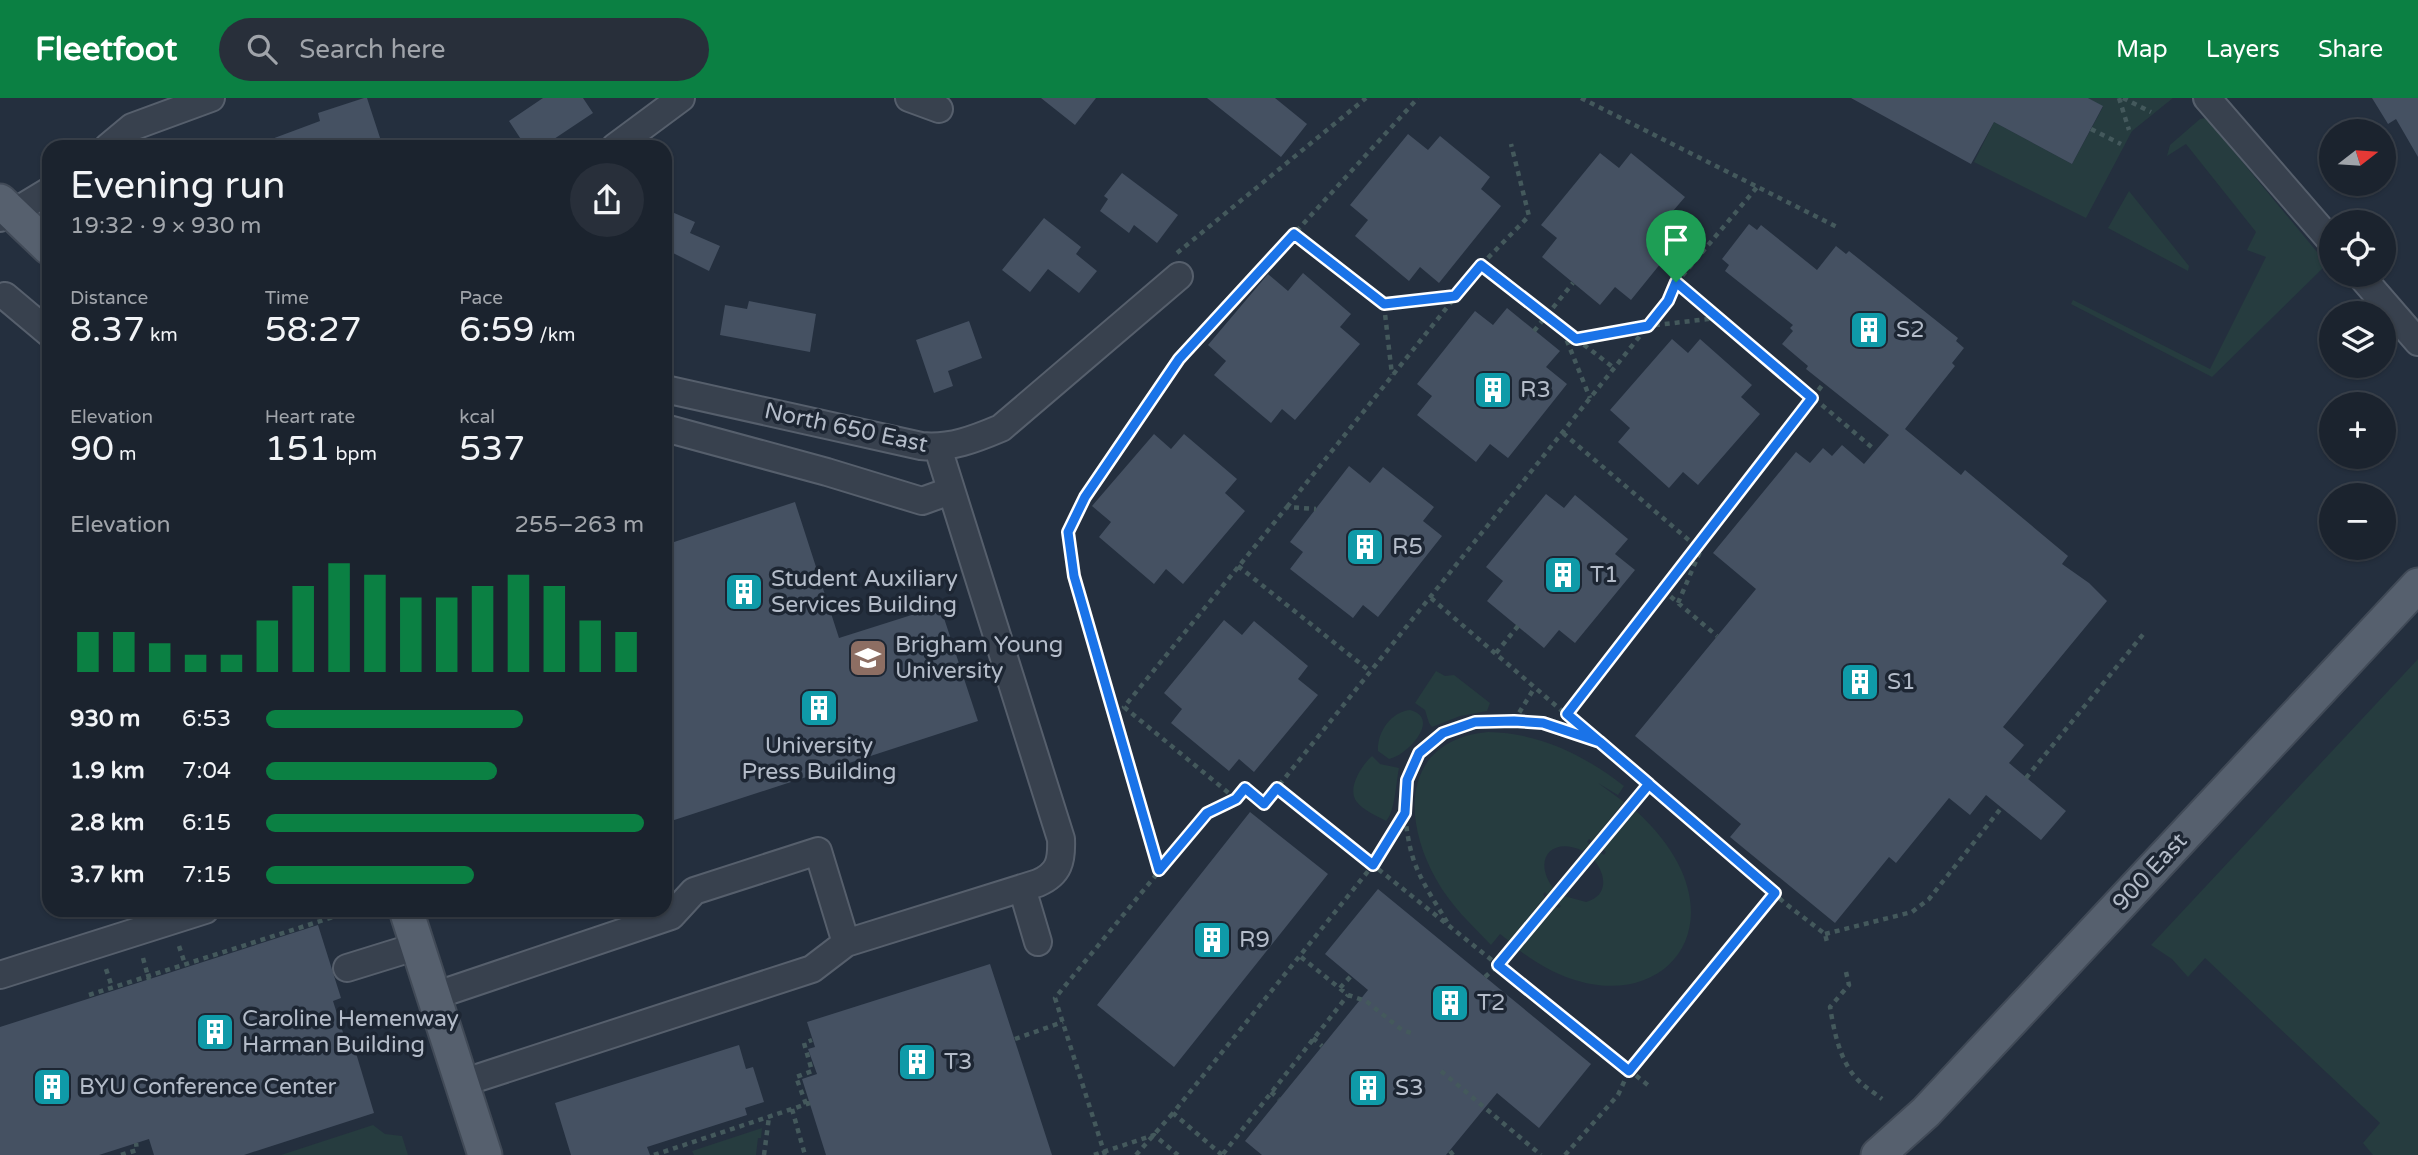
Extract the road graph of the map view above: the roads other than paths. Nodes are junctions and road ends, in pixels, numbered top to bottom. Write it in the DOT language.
graph roads {
  1 [pos="211,98"];
  2 [pos="681,98"];
  3 [pos="909,98"];
  4 [pos="2207,98"];
  5 [pos="939,109"];
  6 [pos="116,140"];
  7 [pos="624,140"];
  8 [pos="42,194"];
  9 [pos="4,211"];
  10 [pos="2319,227"];
  11 [pos="42,242"];
  12 [pos="1179,275"];
  13 [pos="2370,287"];
  14 [pos="5,296"];
  15 [pos="42,327"];
  16 [pos="2418,342"];
  17 [pos="672,390"];
  18 [pos="672,430"];
  19 [pos="938,447"];
  20 [pos="950,491"];
  21 [pos="2418,585"];
  22 [pos="1021,888"];
  23 [pos="672,915"];
  24 [pos="183,917"];
  25 [pos="409,917"];
  26 [pos="668,917"];
  27 [pos="1038,942"];
  28 [pos="846,943"];
  29 [pos="418,946"];
  30 [pos="347,968"];
  31 [pos="0,975"];
  32 [pos="434,996"];
  33 [pos="462,1083"];
  34 [pos="485,1155"];
  35 [pos="1878,1155"];
  1 -- 6 [label="street"];
  2 -- 7 [label="street"];
  3 -- 5 [label="street"];
  4 -- 10 [label="street"];
  8 -- 9 [label="street"];
  9 -- 11 [label="main road"];
  12 -- 19 [label="street, North 650 East"];
  13 -- 16 [label="street"];
  14 -- 15 [label="street"];
  17 -- 19 [label="street, North 650 East"];
  18 -- 20 [label="street"];
  19 -- 20 [label="street"];
  20 -- 22 [label="street"];
  21 -- 35 [label="main road, 900 East"];
  22 -- 27 [label="street"];
  22 -- 28 [label="street"];
  23 -- 28 [label="street"];
  24 -- 31 [label="street"];
  25 -- 29 [label="main road"];
  26 -- 32 [label="street"];
  28 -- 33 [label="street"];
  29 -- 30 [label="street"];
  29 -- 32 [label="main road"];
  32 -- 33 [label="main road"];
  33 -- 34 [label="main road"];
}
